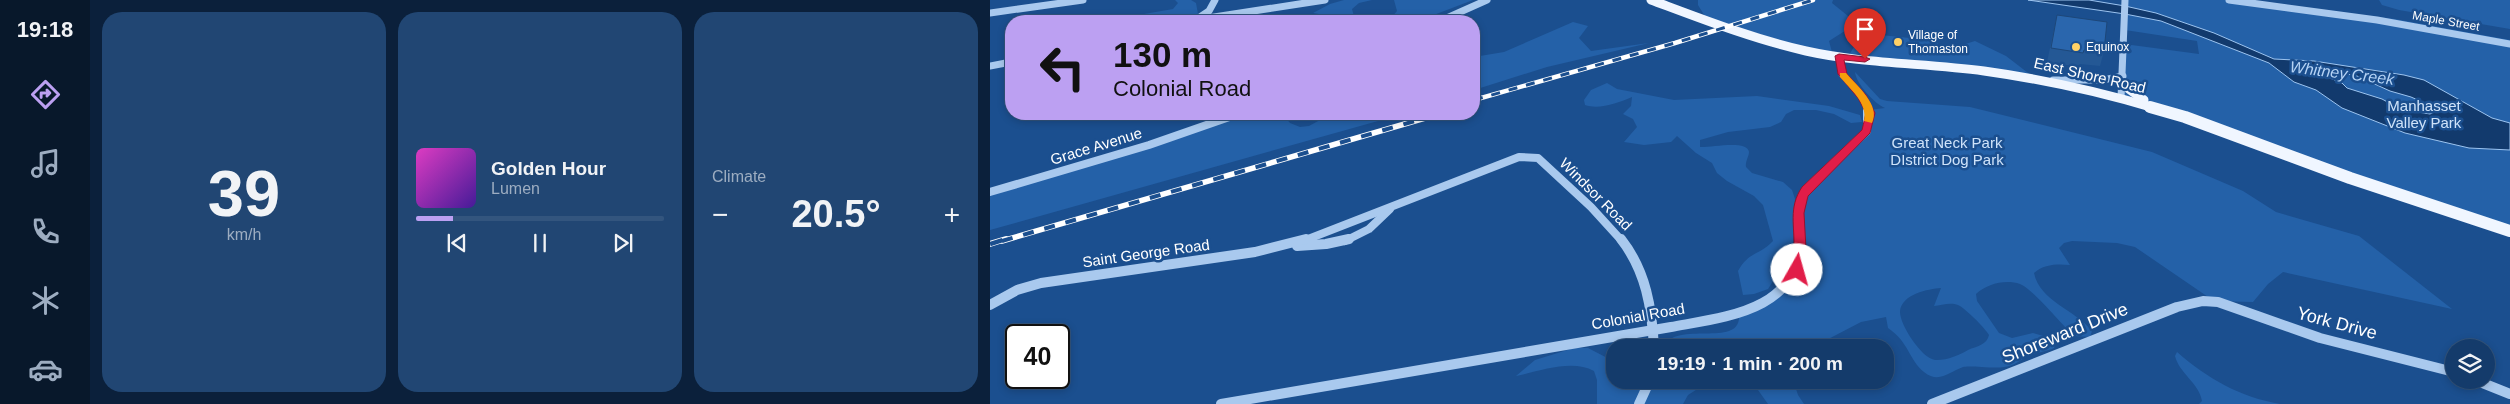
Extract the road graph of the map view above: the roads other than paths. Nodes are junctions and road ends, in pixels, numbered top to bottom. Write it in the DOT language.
graph roads {
  1 [pos="1083,0"];
  2 [pos="1215,0"];
  3 [pos="1325,0"];
  4 [pos="1487,0"];
  5 [pos="1651,0"];
  6 [pos="2230,0"];
  7 [pos="2125,7"];
  8 [pos="990,13"];
  9 [pos="1204,15"];
  10 [pos="1229,15"];
  11 [pos="1453,15"];
  12 [pos="2510,44"];
  13 [pos="1839,56"];
  14 [pos="1005,63"];
  15 [pos="990,66"];
  16 [pos="2036,79"];
  17 [pos="2122,80"];
  18 [pos="2121,98"];
  19 [pos="2159,108"];
  20 [pos="1221,120"];
  21 [pos="1530,156"];
  22 [pos="990,192"];
  23 [pos="1390,208"];
  24 [pos="2510,232"];
  25 [pos="1280,247"];
  26 [pos="2214,301"];
  27 [pos="990,305"];
  28 [pos="1654,329"];
  29 [pos="1654,339"];
  30 [pos="2445,370"];
  31 [pos="2495,388"];
  32 [pos="1646,389"];
  33 [pos="2510,394"];
  34 [pos="1221,404"];
  35 [pos="1639,404"];
  36 [pos="1932,404"];
  1 -- 8 [label="street"];
  2 -- 9 [label="street"];
  3 -- 10 [label="street"];
  4 -- 11 [label="street"];
  5 -- 13 [label="main road, East Shore Road"];
  6 -- 12 [label="street, Maple Street"];
  7 -- 17 [label="street"];
  13 -- 16 [label="main road, East Shore Road"];
  13 -- 28 [label="street, Colonial Road"];
  14 -- 15 [label="street"];
  16 -- 17 [label="street"];
  16 -- 18 [label="main road, East Shore Road"];
  17 -- 18 [label="street"];
  17 -- 19 [label="main road"];
  18 -- 19 [label="main road, East Shore Road"];
  19 -- 24 [label="main road, East Shore Road"];
  20 -- 22 [label="street, Grace Avenue"];
  21 -- 23 [label="street, Saint George Road"];
  21 -- 28 [label="street, Windsor Road"];
  23 -- 25 [label="street, Saint George Road"];
  23 -- 25 [label="street, Saint George Road"];
  25 -- 27 [label="street, Saint George Road"];
  26 -- 30 [label="street, York Drive"];
  26 -- 36 [label="street, Shoreward Drive"];
  28 -- 29 [label="street, Windsor Road"];
  28 -- 34 [label="street, Colonial Road"];
  31 -- 33 [label="street"];
  32 -- 35 [label="street"];
}
